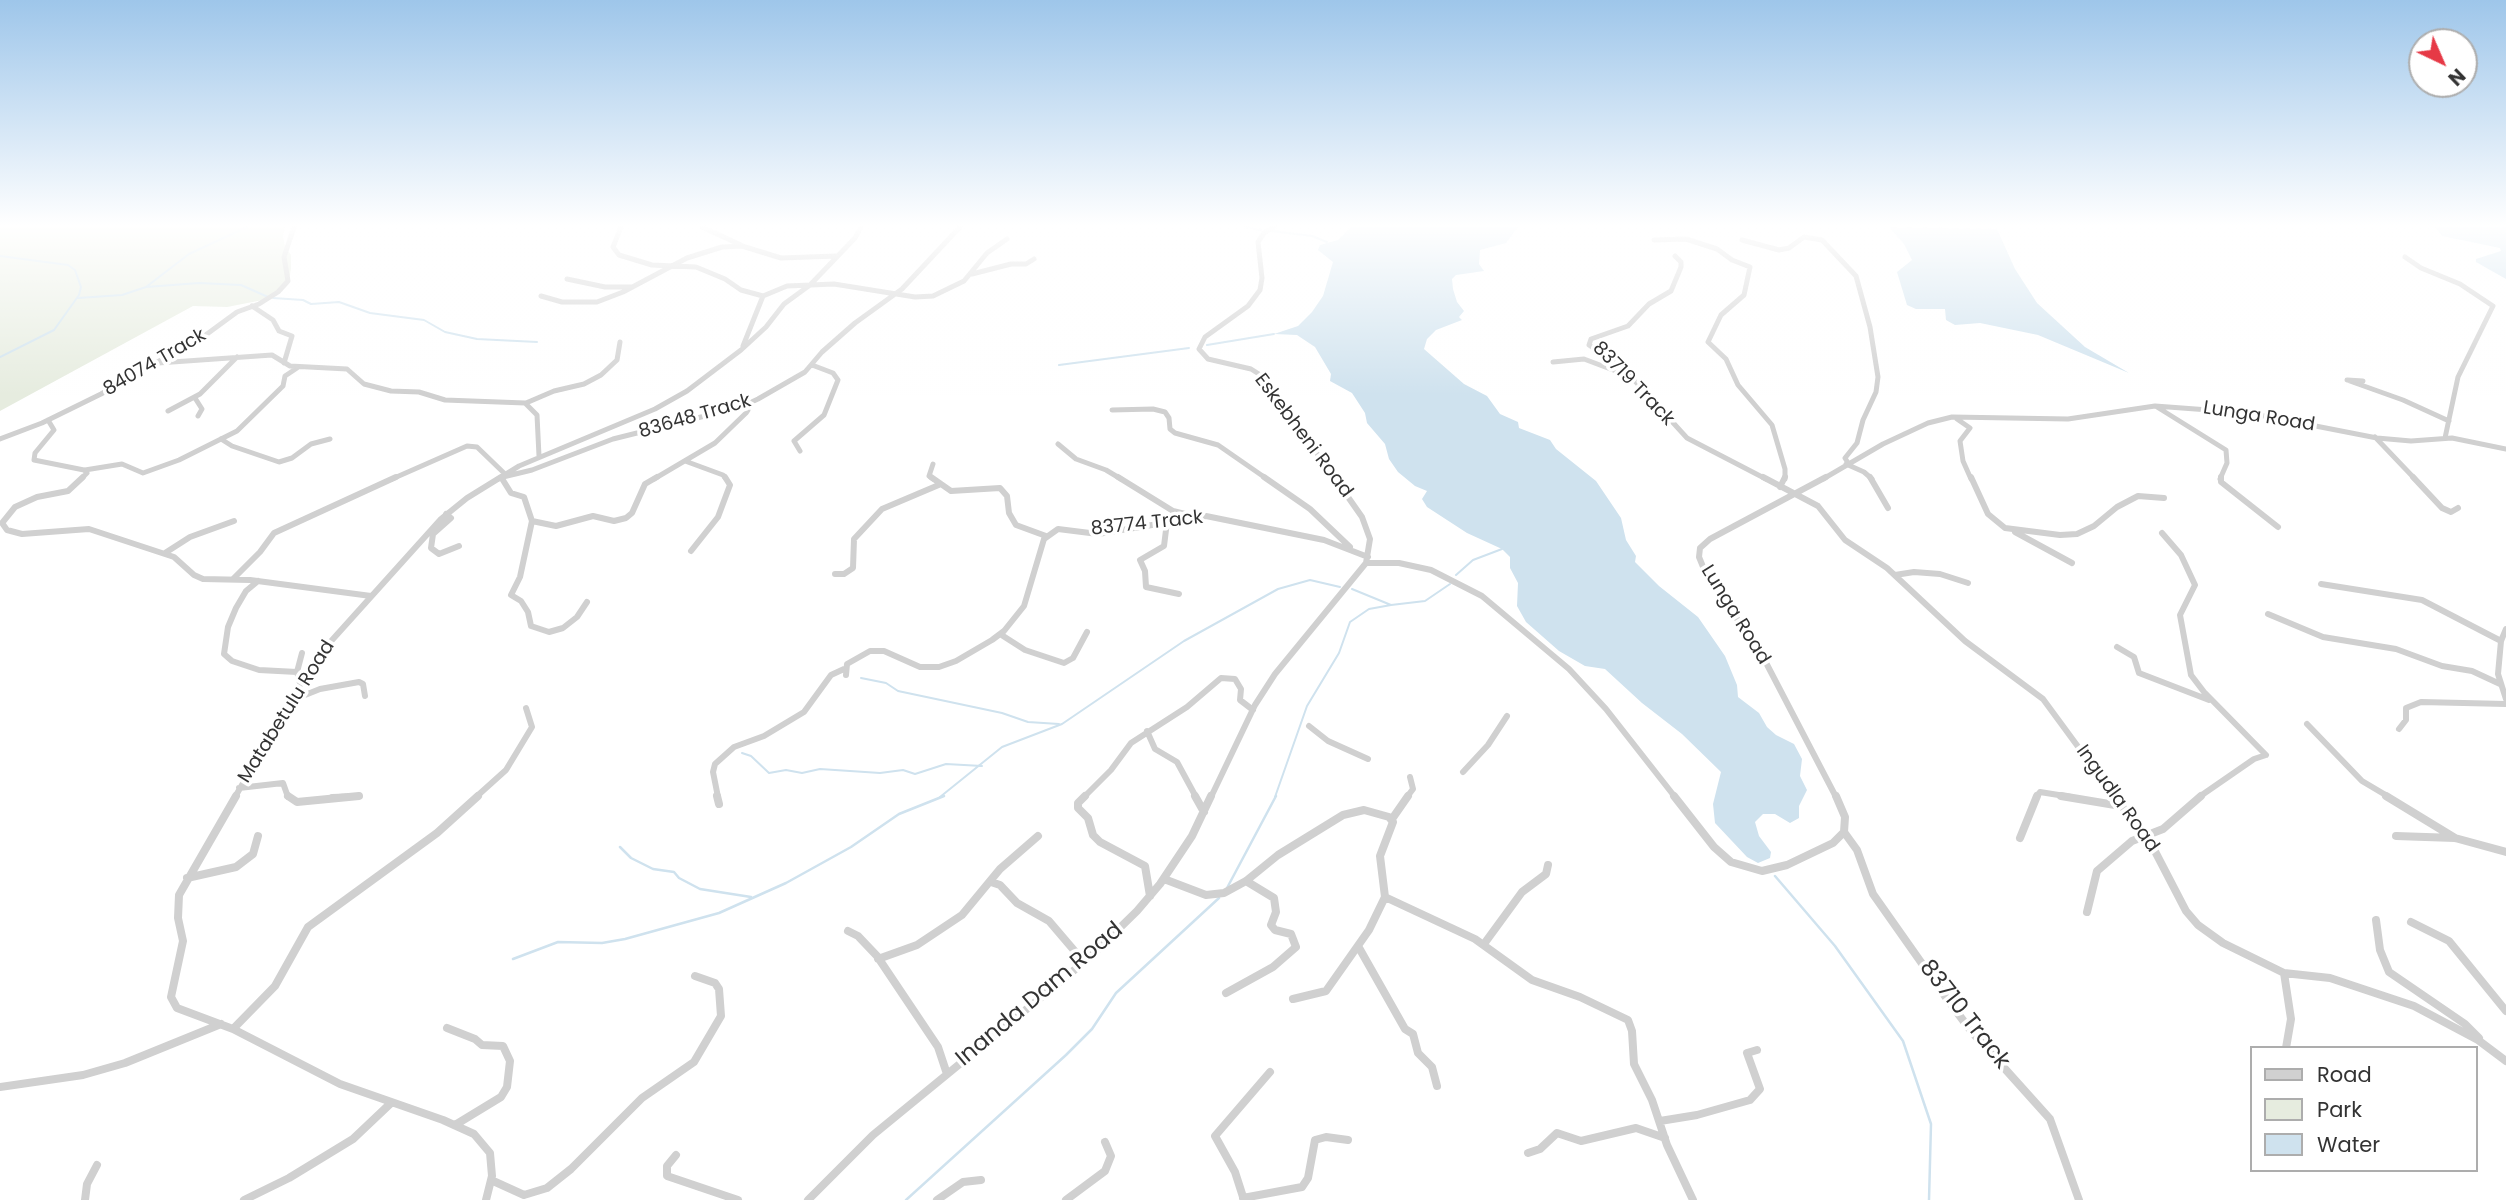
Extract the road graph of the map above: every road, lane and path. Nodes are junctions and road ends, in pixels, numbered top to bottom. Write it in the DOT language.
graph roads {
  1 [pos="286,283"];
  2 [pos="590,283"];
  3 [pos="638,283"];
  4 [pos="731,283"];
  5 [pos="907,283"];
  6 [pos="959,283"];
  7 [pos="1261,283"];
  8 [pos="1674,283"];
  9 [pos="1747,283"];
  10 [pos="1858,283"];
  11 [pos="2458,283"];
  12 [pos="810,285"];
  13 [pos="632,286"];
  14 [pos="897,293"];
  15 [pos="541,296"];
  16 [pos="763,296"];
  17 [pos="253,306"];
  18 [pos="620,342"];
  19 [pos="741,350"];
  20 [pos="237,358"];
  21 [pos="1553,362"];
  22 [pos="158,363"];
  23 [pos="284,363"];
  24 [pos="812,365"];
  25 [pos="298,367"];
  26 [pos="1631,376"];
  27 [pos="2363,381"];
  28 [pos="195,398"];
  29 [pos="526,403"];
  30 [pos="745,405"];
  31 [pos="2155,406"];
  32 [pos="1112,410"];
  33 [pos="168,411"];
  34 [pos="198,416"];
  35 [pos="1952,418"];
  36 [pos="48,420"];
  37 [pos="2449,421"];
  38 [pos="2375,437"];
  39 [pos="2445,438"];
  40 [pos="0,439"];
  41 [pos="221,439"];
  42 [pos="330,439"];
  43 [pos="1058,444"];
  44 [pos="2506,449"];
  45 [pos="800,451"];
  46 [pos="539,456"];
  47 [pos="685,461"];
  48 [pos="1846,463"];
  49 [pos="933,464"];
  50 [pos="85,470"];
  51 [pos="501,477"];
  52 [pos="941,484"];
  53 [pos="1780,487"];
  54 [pos="1794,495"];
  55 [pos="2164,498"];
  56 [pos="1888,508"];
  57 [pos="2458,508"];
  58 [pos="446,514"];
  59 [pos="1195,517"];
  60 [pos="532,521"];
  61 [pos="234,522"];
  62 [pos="1167,522"];
  63 [pos="2278,527"];
  64 [pos="2009,529"];
  65 [pos="2162,533"];
  66 [pos="1046,536"];
  67 [pos="459,546"];
  68 [pos="691,551"];
  69 [pos="1354,551"];
  70 [pos="165,553"];
  71 [pos="1368,556"];
  72 [pos="2071,563"];
  73 [pos="835,574"];
  74 [pos="1895,575"];
  75 [pos="234,579"];
  76 [pos="258,581"];
  77 [pos="1968,583"];
  78 [pos="2321,584"];
  79 [pos="1179,594"];
  80 [pos="371,596"];
  81 [pos="587,602"];
  82 [pos="2268,614"];
  83 [pos="2506,630"];
  84 [pos="1087,632"];
  85 [pos="1000,634"];
  86 [pos="2501,641"];
  87 [pos="2117,647"];
  88 [pos="302,653"];
  89 [pos="297,672"];
  90 [pos="300,683"];
  91 [pos="2500,684"];
  92 [pos="365,696"];
  93 [pos="2506,701"];
  94 [pos="289,702"];
  95 [pos="2214,702"];
  96 [pos="526,708"];
  97 [pos="1253,709"];
  98 [pos="1507,716"];
  99 [pos="2307,724"];
  100 [pos="1309,726"];
  101 [pos="2399,729"];
  102 [pos="1147,731"];
  103 [pos="1368,759"];
  104 [pos="1463,772"];
  105 [pos="1410,777"];
  106 [pos="239,788"];
  107 [pos="359,796"];
  108 [pos="719,804"];
  109 [pos="2121,806"];
  110 [pos="1204,812"];
  111 [pos="1392,819"];
  112 [pos="1844,832"];
  113 [pos="2146,834"];
  114 [pos="258,836"];
  115 [pos="1038,836"];
  116 [pos="2396,836"];
  117 [pos="2020,838"];
  118 [pos="2455,838"];
  119 [pos="2506,852"];
  120 [pos="1548,865"];
  121 [pos="187,878"];
  122 [pos="1164,879"];
  123 [pos="1246,881"];
  124 [pos="991,882"];
  125 [pos="1150,896"];
  126 [pos="1385,897"];
  127 [pos="2087,912"];
  128 [pos="2376,920"];
  129 [pos="2412,922"];
  130 [pos="848,931"];
  131 [pos="1484,944"];
  132 [pos="1358,946"];
  133 [pos="878,959"];
  134 [pos="1084,962"];
  135 [pos="2284,973"];
  136 [pos="695,976"];
  137 [pos="1226,993"];
  138 [pos="1293,999"];
  139 [pos="2506,1011"];
  140 [pos="221,1024"];
  141 [pos="447,1028"];
  142 [pos="233,1029"];
  143 [pos="2286,1046"];
  144 [pos="2487,1046"];
  145 [pos="1757,1050"];
  146 [pos="2506,1061"];
  147 [pos="1270,1072"];
  148 [pos="947,1074"];
  149 [pos="1437,1086"];
  150 [pos="0,1087"];
  151 [pos="391,1103"];
  152 [pos="1660,1121"];
  153 [pos="455,1125"];
  154 [pos="1665,1138"];
  155 [pos="1348,1140"];
  156 [pos="1105,1142"];
  157 [pos="1528,1153"];
  158 [pos="676,1155"];
  159 [pos="97,1166"];
  160 [pos="491,1180"];
  161 [pos="981,1180"];
  162 [pos="1243,1199"];
  163 [pos="85,1200"];
  164 [pos="244,1200"];
  165 [pos="486,1200"];
  166 [pos="738,1200"];
  167 [pos="808,1200"];
  168 [pos="937,1200"];
  169 [pos="1066,1200"];
  170 [pos="1693,1200"];
  171 [pos="2079,1200"];
  1 -- 17 [label="street, 84074 Track"];
  2 -- 13 [label="street"];
  3 -- 13 [label="street"];
  4 -- 16 [label="street"];
  5 -- 14 [label="street, 83648 Track"];
  6 -- 14 [label="street"];
  7 -- 71 [label="street, Eskebheni Road"];
  8 -- 26 [label="street, 83719 Track"];
  9 -- 53 [label="street"];
  10 -- 48 [label="street"];
  11 -- 37 [label="street"];
  12 -- 14 [label="street"];
  12 -- 16 [label="street"];
  12 -- 19 [label="street, Matabetulu Road"];
  13 -- 15 [label="street"];
  14 -- 24 [label="street, 83648 Track"];
  16 -- 19 [label="street"];
  17 -- 22 [label="street, 84074 Track"];
  17 -- 23 [label="street"];
  18 -- 29 [label="street"];
  19 -- 46 [label="street, Matabetulu Road"];
  20 -- 22 [label="street"];
  20 -- 23 [label="street"];
  20 -- 28 [label="street"];
  21 -- 26 [label="street"];
  22 -- 36 [label="street, 84074 Track"];
  23 -- 25 [label="street"];
  24 -- 30 [label="street, 83648 Track"];
  24 -- 45 [label="street"];
  25 -- 29 [label="street"];
  25 -- 41 [label="street"];
  26 -- 53 [label="street, 83719 Track"];
  27 -- 37 [label="street"];
  28 -- 33 [label="street"];
  28 -- 34 [label="street"];
  29 -- 46 [label="street"];
  30 -- 47 [label="street"];
  30 -- 51 [label="street, 83648 Track"];
  31 -- 35 [label="street, Lunga Road"];
  31 -- 38 [label="street, Lunga Road"];
  31 -- 63 [label="street"];
  32 -- 69 [label="street"];
  35 -- 48 [label="street, Lunga Road"];
  35 -- 64 [label="street"];
  36 -- 40 [label="street, 84074 Track"];
  36 -- 50 [label="street"];
  37 -- 39 [label="street"];
  38 -- 39 [label="street, Lunga Road"];
  38 -- 57 [label="street"];
  39 -- 44 [label="street, Lunga Road"];
  41 -- 42 [label="street"];
  41 -- 50 [label="street"];
  43 -- 59 [label="street"];
  46 -- 51 [label="street, Matabetulu Road"];
  47 -- 60 [label="street"];
  47 -- 68 [label="street"];
  48 -- 54 [label="street, Lunga Road"];
  48 -- 56 [label="street"];
  49 -- 52 [label="street"];
  50 -- 70 [label="street"];
  51 -- 58 [label="street, Matabetulu Road"];
  51 -- 60 [label="street"];
  51 -- 75 [label="street"];
  52 -- 66 [label="street"];
  52 -- 73 [label="street"];
  53 -- 54 [label="street, 83719 Track"];
  54 -- 74 [label="street, Ingudla Road"];
  54 -- 112 [label="street, Lunga Road"];
  55 -- 64 [label="street"];
  58 -- 67 [label="street"];
  58 -- 80 [label="street, Matabetulu Road"];
  59 -- 62 [label="street, 83774 Track"];
  59 -- 69 [label="street, 83774 Track"];
  60 -- 81 [label="street"];
  61 -- 70 [label="street"];
  62 -- 66 [label="street, 83774 Track"];
  62 -- 79 [label="street"];
  64 -- 72 [label="street"];
  65 -- 95 [label="street"];
  66 -- 85 [label="street"];
  69 -- 71 [label="street, 83774 Track"];
  70 -- 75 [label="street"];
  71 -- 97 [label="street, Inanda Dam Road"];
  71 -- 112 [label="street"];
  74 -- 77 [label="street"];
  74 -- 109 [label="street, Ingudla Road"];
  75 -- 76 [label="street"];
  76 -- 80 [label="street"];
  76 -- 89 [label="street"];
  78 -- 86 [label="street"];
  80 -- 90 [label="street, Matabetulu Road"];
  82 -- 91 [label="street"];
  83 -- 86 [label="street"];
  84 -- 85 [label="street"];
  85 -- 108 [label="street"];
  86 -- 91 [label="street"];
  87 -- 95 [label="street"];
  88 -- 89 [label="street"];
  89 -- 90 [label="street"];
  90 -- 94 [label="street, Matabetulu Road"];
  91 -- 93 [label="street"];
  92 -- 94 [label="street"];
  93 -- 101 [label="street"];
  94 -- 106 [label="street, Matabetulu Road"];
  95 -- 113 [label="street"];
  96 -- 142 [label="street"];
  97 -- 102 [label="street"];
  97 -- 110 [label="street, Inanda Dam Road"];
  98 -- 104 [label="street"];
  99 -- 118 [label="street"];
  100 -- 103 [label="street"];
  102 -- 110 [label="street"];
  102 -- 125 [label="street"];
  105 -- 111 [label="street"];
  106 -- 107 [label="street"];
  106 -- 121 [label="street, Matabetulu Road"];
  109 -- 113 [label="street, Ingudla Road"];
  109 -- 117 [label="street"];
  110 -- 122 [label="street, Inanda Dam Road"];
  111 -- 123 [label="street"];
  111 -- 126 [label="street"];
  112 -- 171 [label="street, 83710 Track"];
  113 -- 127 [label="street"];
  113 -- 135 [label="street, Ingudla Road"];
  114 -- 121 [label="street"];
  115 -- 124 [label="street"];
  116 -- 118 [label="street"];
  118 -- 119 [label="street"];
  120 -- 131 [label="street"];
  121 -- 140 [label="street, Matabetulu Road"];
  122 -- 123 [label="street"];
  122 -- 125 [label="street, Inanda Dam Road"];
  123 -- 137 [label="street"];
  124 -- 133 [label="street"];
  124 -- 134 [label="street"];
  125 -- 134 [label="street, Inanda Dam Road"];
  126 -- 131 [label="street"];
  126 -- 132 [label="street"];
  128 -- 144 [label="street"];
  129 -- 139 [label="street"];
  130 -- 133 [label="street"];
  131 -- 152 [label="street"];
  132 -- 138 [label="street"];
  132 -- 149 [label="street"];
  133 -- 148 [label="street"];
  134 -- 148 [label="street, Inanda Dam Road"];
  135 -- 143 [label="street"];
  135 -- 144 [label="street, Ingudla Road"];
  136 -- 160 [label="street"];
  140 -- 142 [label="street, Matabetulu Road"];
  140 -- 150 [label="street"];
  141 -- 153 [label="street"];
  142 -- 151 [label="street, Matabetulu Road"];
  144 -- 146 [label="street, Ingudla Road"];
  145 -- 152 [label="street"];
  147 -- 162 [label="street"];
  148 -- 167 [label="street, Inanda Dam Road"];
  151 -- 153 [label="street, Matabetulu Road"];
  151 -- 164 [label="street"];
  152 -- 154 [label="street"];
  153 -- 160 [label="street, Matabetulu Road"];
  154 -- 157 [label="street"];
  154 -- 170 [label="street"];
  155 -- 162 [label="street"];
  156 -- 169 [label="street"];
  158 -- 166 [label="street"];
  159 -- 163 [label="street"];
  160 -- 165 [label="street, Matabetulu Road"];
  161 -- 168 [label="street"];
}
